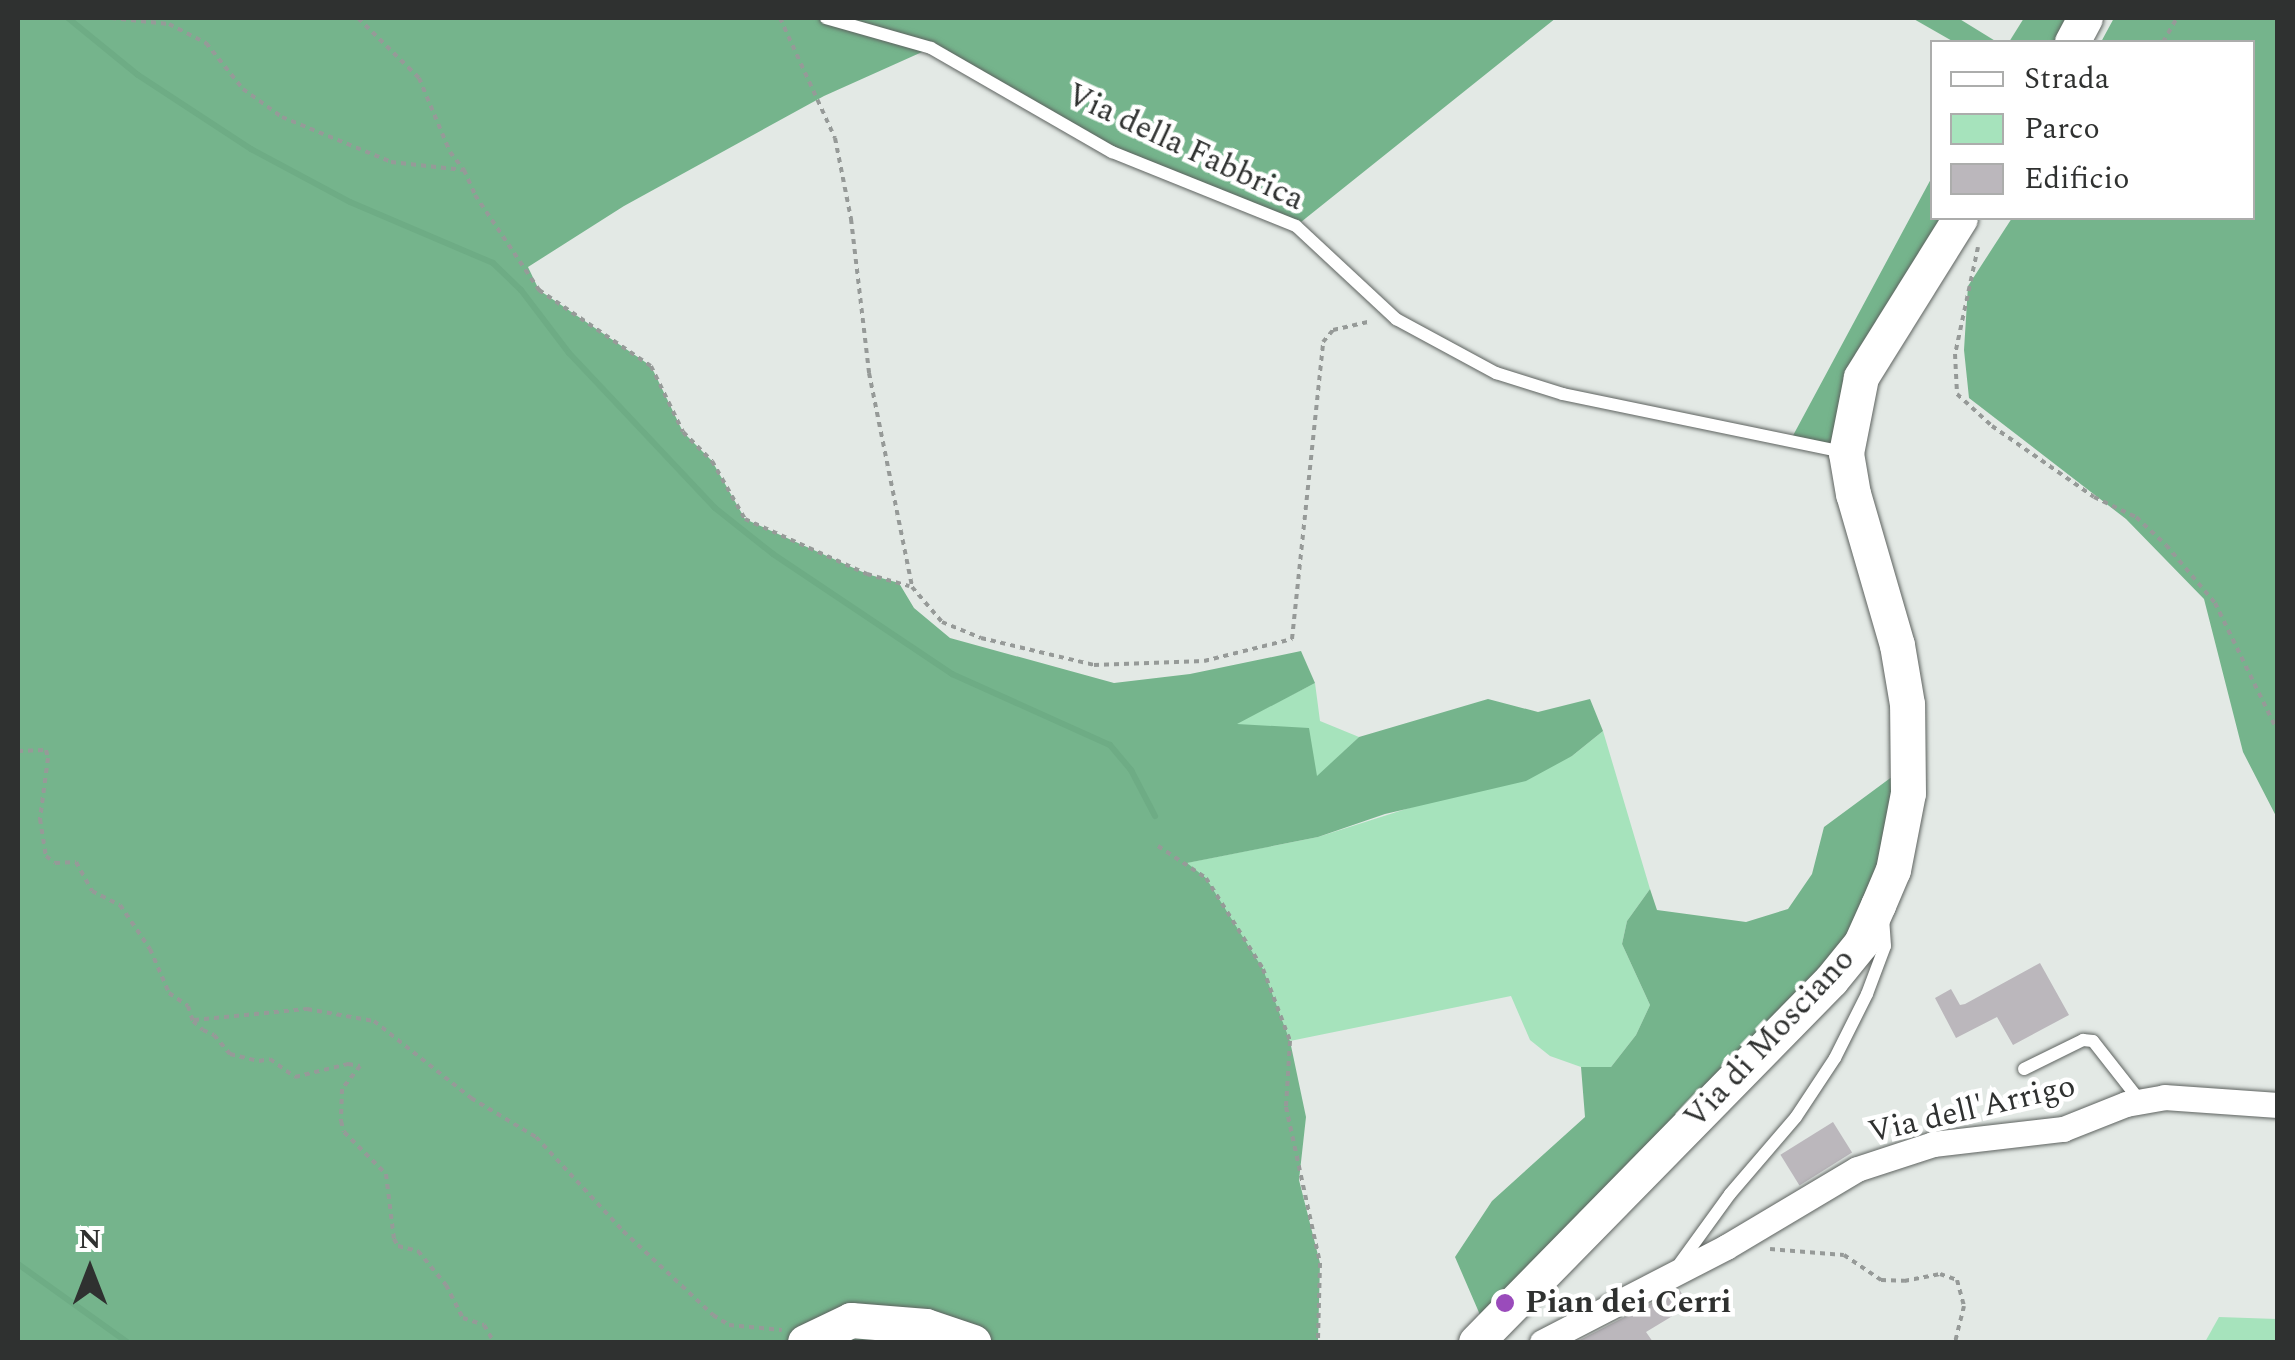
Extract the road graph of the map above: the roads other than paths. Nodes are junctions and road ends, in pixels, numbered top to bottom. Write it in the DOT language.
graph roads {
  1 [pos="826,18"];
  2 [pos="2085,18"];
  3 [pos="2073,40"];
  4 [pos="1969,231"];
  5 [pos="1846,453"];
  6 [pos="1878,904"];
  7 [pos="2024,1070"];
  8 [pos="2140,1101"];
  9 [pos="2278,1106"];
  10 [pos="1676,1270"];
  11 [pos="808,1341"];
  12 [pos="974,1342"];
  13 [pos="1476,1342"];
  14 [pos="1542,1342"];
  1 -- 5 [label="lane, Via della Fabbrica"];
  2 -- 3 [label="main road"];
  4 -- 5 [label="main road, Via di Mosciano"];
  5 -- 6 [label="main road, Via di Mosciano"];
  6 -- 10 [label="lane"];
  6 -- 13 [label="main road, Via di Mosciano"];
  7 -- 8 [label="lane"];
  8 -- 9 [label="street, Via dell'Arrigo"];
  8 -- 10 [label="street, Via dell'Arrigo"];
  10 -- 14 [label="street, Via dell'Arrigo"];
  11 -- 12 [label="main road"];
}
